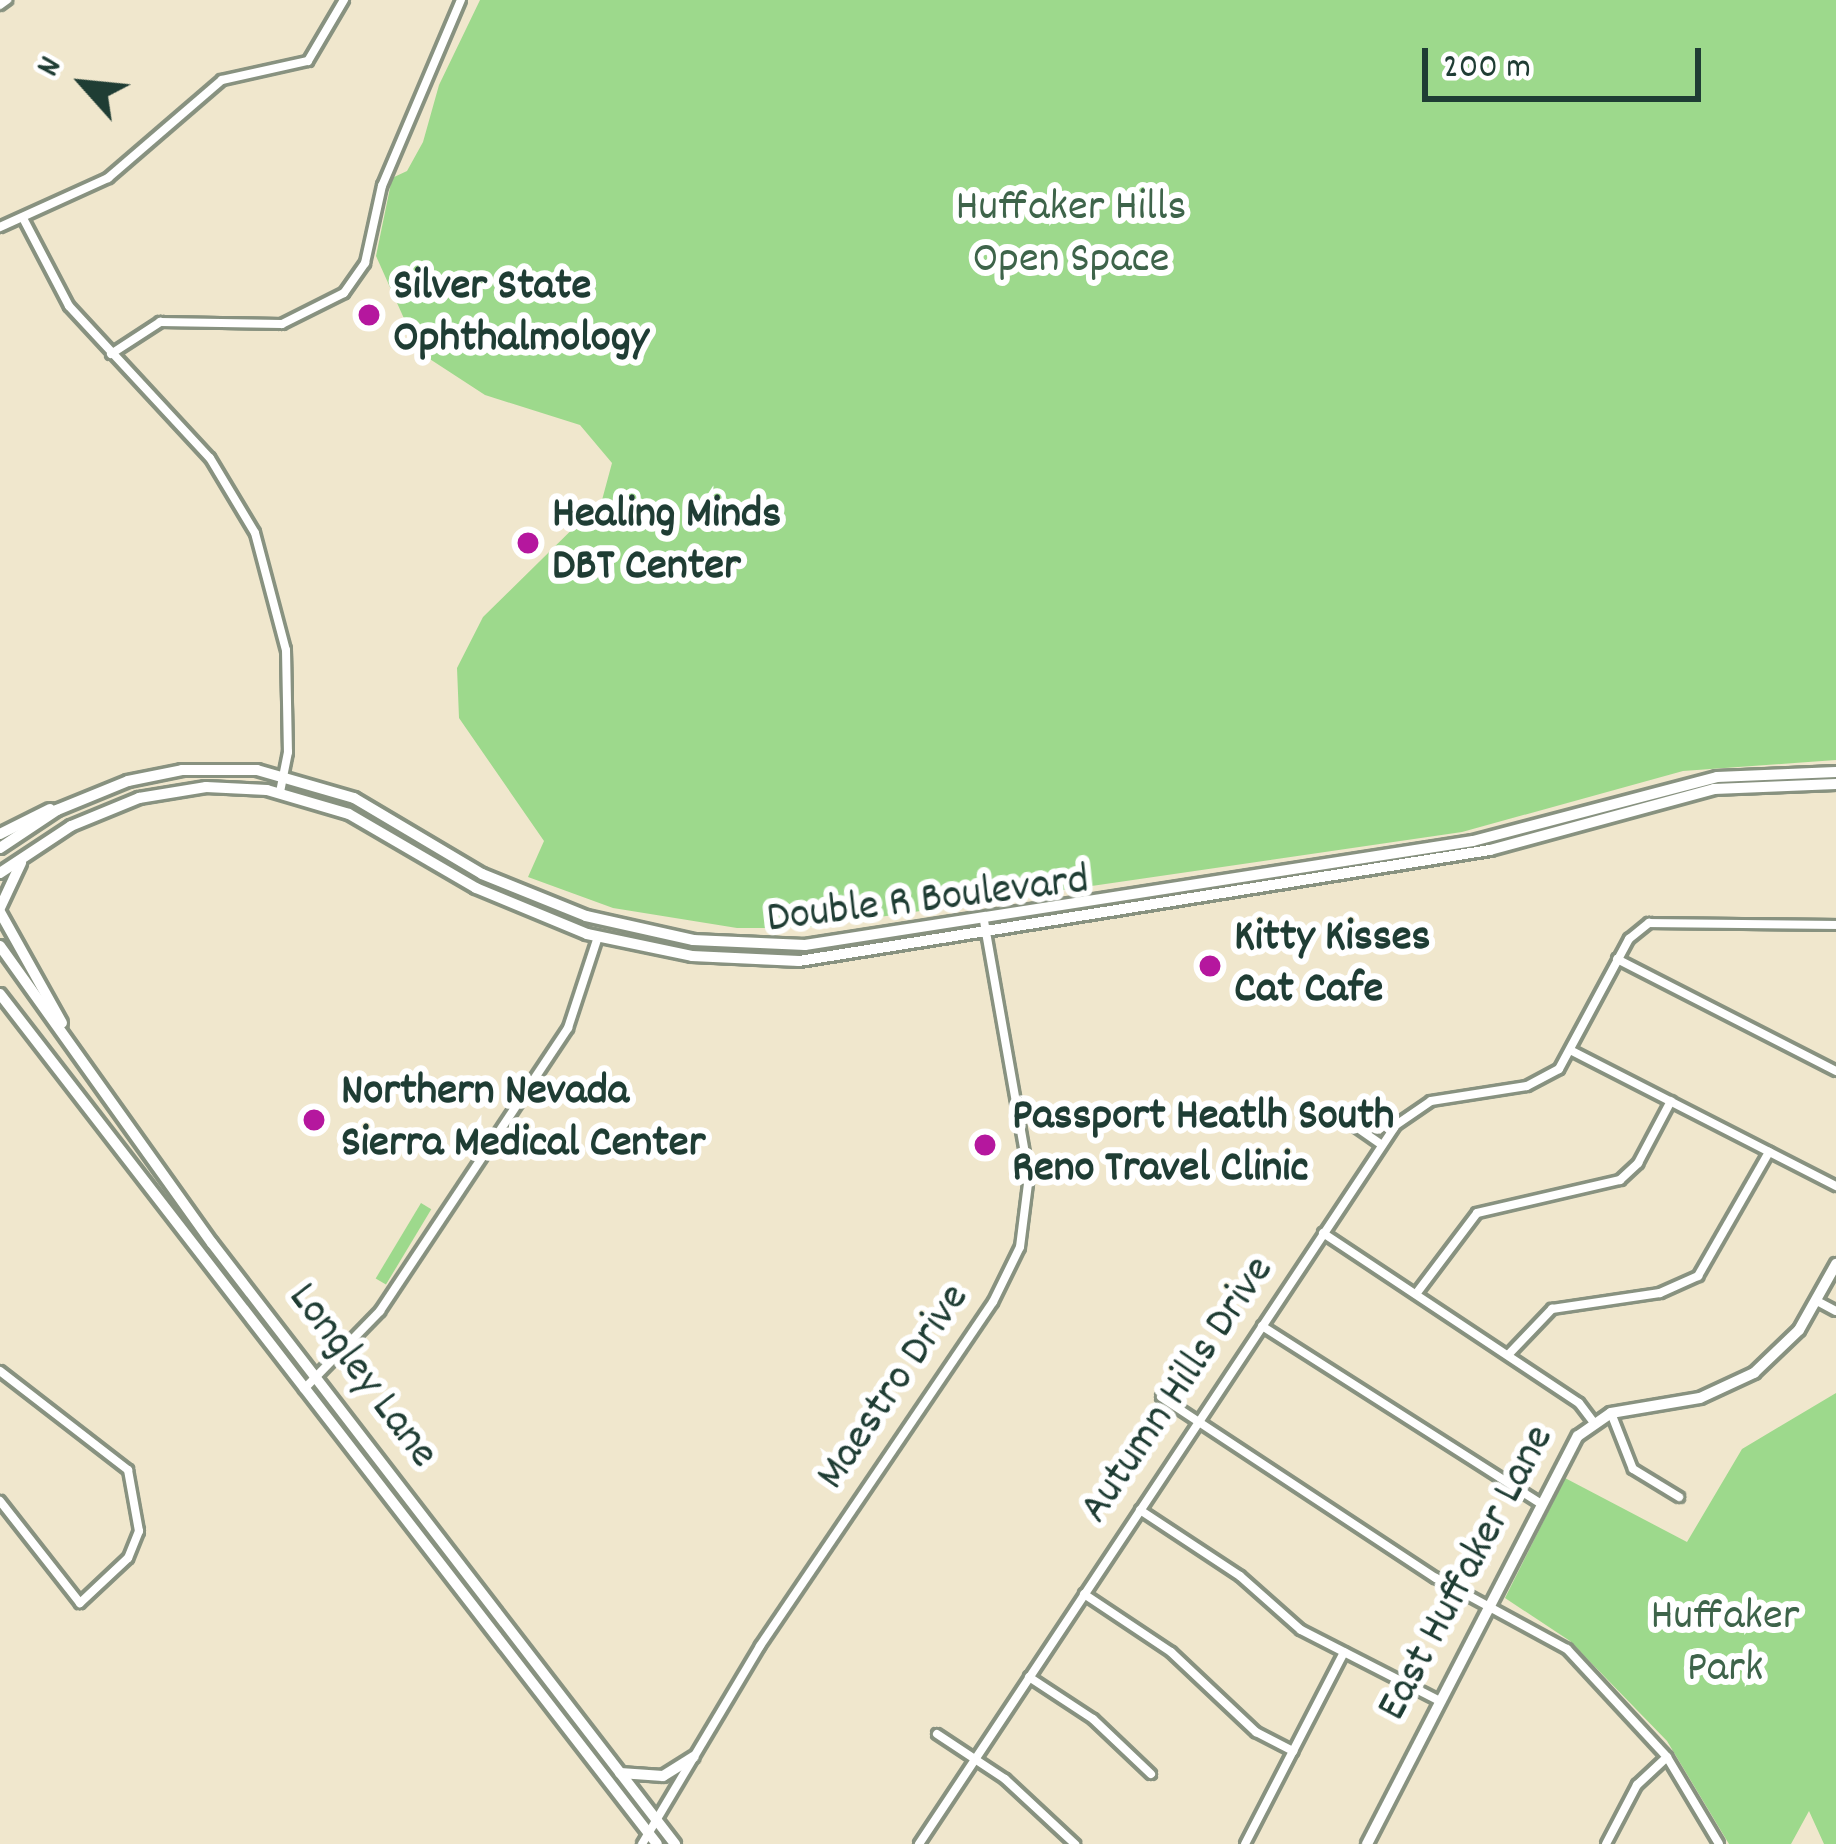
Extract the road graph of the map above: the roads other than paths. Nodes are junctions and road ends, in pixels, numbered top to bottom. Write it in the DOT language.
graph roads {
  1 [pos="344,0"];
  2 [pos="460,0"];
  3 [pos="24,220"];
  4 [pos="0,227"];
  5 [pos="111,354"];
  6 [pos="1836,772"];
  7 [pos="283,775"];
  8 [pos="1836,784"];
  9 [pos="280,792"];
  10 [pos="70,803"];
  11 [pos="0,835"];
  12 [pos="0,848"];
  13 [pos="37,848"];
  14 [pos="0,873"];
  15 [pos="0,910"];
  16 [pos="984,920"];
  17 [pos="1836,926"];
  18 [pos="987,935"];
  19 [pos="598,937"];
  20 [pos="0,946"];
  21 [pos="1617,959"];
  22 [pos="0,995"];
  23 [pos="67,1037"];
  24 [pos="1572,1051"];
  25 [pos="1836,1071"];
  26 [pos="1671,1101"];
  27 [pos="1339,1115"];
  28 [pos="1382,1144"];
  29 [pos="1769,1152"];
  30 [pos="1836,1186"];
  31 [pos="1323,1233"];
  32 [pos="1836,1264"];
  33 [pos="1416,1294"];
  34 [pos="1817,1301"];
  35 [pos="1836,1311"];
  36 [pos="1262,1325"];
  37 [pos="1508,1355"];
  38 [pos="0,1371"];
  39 [pos="316,1378"];
  40 [pos="304,1389"];
  41 [pos="1161,1397"];
  42 [pos="1611,1414"];
  43 [pos="1199,1421"];
  44 [pos="1594,1423"];
  45 [pos="1679,1496"];
  46 [pos="0,1501"];
  47 [pos="1540,1504"];
  48 [pos="1141,1510"];
  49 [pos="1084,1594"];
  50 [pos="1488,1606"];
  51 [pos="1343,1652"];
  52 [pos="1030,1677"];
  53 [pos="1440,1701"];
  54 [pos="937,1734"];
  55 [pos="1293,1750"];
  56 [pos="694,1757"];
  57 [pos="1667,1757"];
  58 [pos="975,1759"];
  59 [pos="620,1773"];
  60 [pos="1151,1774"];
  61 [pos="657,1821"];
  62 [pos="649,1841"];
  63 [pos="676,1844"];
  64 [pos="919,1844"];
  65 [pos="1075,1844"];
  66 [pos="1245,1844"];
  67 [pos="1367,1844"];
  68 [pos="1606,1844"];
  69 [pos="1719,1844"];
  1 -- 3 [label="street"];
  2 -- 5 [label="street"];
  3 -- 4 [label="street"];
  3 -- 5 [label="street"];
  5 -- 7 [label="street"];
  6 -- 16 [label="main road, Double R Boulevard"];
  7 -- 9 [label="street"];
  7 -- 10 [label="main road, Double R Boulevard"];
  7 -- 16 [label="main road, Double R Boulevard"];
  8 -- 18 [label="main road, Double R Boulevard"];
  9 -- 13 [label="main road, Double R Boulevard"];
  9 -- 19 [label="main road, Double R Boulevard"];
  10 -- 11 [label="main road"];
  10 -- 12 [label="main road, Double R Boulevard"];
  13 -- 14 [label="main road, Double R Boulevard"];
  13 -- 15 [label="main road"];
  15 -- 23 [label="main road"];
  16 -- 18 [label="street, Maestro Drive"];
  17 -- 21 [label="street, Autumn Hills Drive"];
  18 -- 19 [label="main road, Double R Boulevard"];
  18 -- 56 [label="street, Maestro Drive"];
  19 -- 39 [label="street"];
  20 -- 23 [label="main road, Longley Lane"];
  21 -- 24 [label="street, Autumn Hills Drive"];
  21 -- 25 [label="street"];
  22 -- 40 [label="main road, Longley Lane"];
  23 -- 39 [label="main road, Longley Lane"];
  24 -- 26 [label="street"];
  24 -- 28 [label="street, Autumn Hills Drive"];
  26 -- 29 [label="street"];
  26 -- 33 [label="street"];
  27 -- 28 [label="street"];
  28 -- 31 [label="street, Autumn Hills Drive"];
  29 -- 30 [label="street"];
  29 -- 37 [label="street"];
  31 -- 33 [label="street"];
  31 -- 36 [label="street, Autumn Hills Drive"];
  32 -- 34 [label="main road, East Huffaker Lane"];
  33 -- 37 [label="street"];
  34 -- 35 [label="street"];
  34 -- 42 [label="main road, East Huffaker Lane"];
  36 -- 43 [label="street, Autumn Hills Drive"];
  36 -- 47 [label="street"];
  37 -- 44 [label="street"];
  38 -- 46 [label="street"];
  39 -- 40 [label="street"];
  39 -- 59 [label="main road, Longley Lane"];
  40 -- 62 [label="main road, Longley Lane"];
  41 -- 43 [label="street"];
  42 -- 44 [label="main road, East Huffaker Lane"];
  42 -- 45 [label="street"];
  43 -- 48 [label="street, Autumn Hills Drive"];
  43 -- 50 [label="street"];
  44 -- 47 [label="main road, East Huffaker Lane"];
  47 -- 50 [label="main road, East Huffaker Lane"];
  48 -- 49 [label="street, Autumn Hills Drive"];
  48 -- 51 [label="street"];
  49 -- 52 [label="street, Autumn Hills Drive"];
  49 -- 55 [label="street"];
  50 -- 53 [label="main road, East Huffaker Lane"];
  50 -- 57 [label="street"];
  51 -- 53 [label="street"];
  51 -- 55 [label="street"];
  52 -- 58 [label="street, Autumn Hills Drive"];
  52 -- 60 [label="street"];
  53 -- 67 [label="main road, East Huffaker Lane"];
  54 -- 58 [label="street"];
  55 -- 66 [label="street"];
  56 -- 59 [label="main road"];
  56 -- 61 [label="street, Maestro Drive"];
  57 -- 68 [label="street"];
  57 -- 69 [label="street"];
  58 -- 64 [label="street, Autumn Hills Drive"];
  58 -- 65 [label="street"];
  59 -- 61 [label="main road, Longley Lane"];
  61 -- 62 [label="street, Maestro Drive"];
  61 -- 63 [label="main road, Longley Lane"];
}
